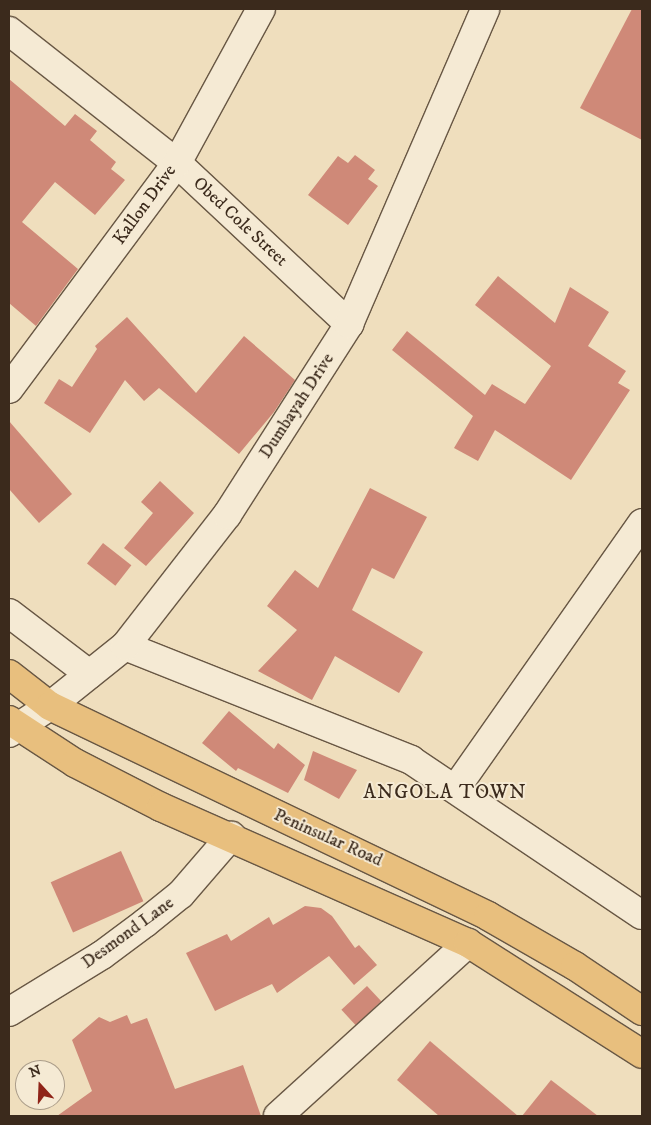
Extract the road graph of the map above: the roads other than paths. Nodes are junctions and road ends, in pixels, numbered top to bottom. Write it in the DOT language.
graph roads {
  1 [pos="261,9"];
  2 [pos="486,9"];
  3 [pos="9,31"];
  4 [pos="177,163"];
  5 [pos="350,324"];
  6 [pos="9,389"];
  7 [pos="642,523"];
  8 [pos="9,613"];
  9 [pos="125,646"];
  10 [pos="9,674"];
  11 [pos="89,674"];
  12 [pos="50,706"];
  13 [pos="12,727"];
  14 [pos="456,788"];
  15 [pos="231,836"];
  16 [pos="642,915"];
  17 [pos="468,943"];
  18 [pos="642,1011"];
  19 [pos="9,1012"];
  20 [pos="642,1054"];
  21 [pos="278,1116"];
  1 -- 4 [label="street, Kallon Drive"];
  2 -- 5 [label="street, Dumbayah Drive"];
  3 -- 4 [label="street, Obed Cole Street"];
  4 -- 5 [label="street, Obed Cole Street"];
  4 -- 6 [label="street, Kallon Drive"];
  5 -- 9 [label="street, Dumbayah Drive"];
  7 -- 14 [label="street"];
  8 -- 11 [label="street"];
  9 -- 11 [label="street, Dumbayah Drive"];
  9 -- 14 [label="street"];
  10 -- 12 [label="main road, Peninsular Road"];
  11 -- 12 [label="street, Dumbayah Drive"];
  12 -- 13 [label="street, Dumbayah Drive"];
  12 -- 18 [label="main road, Peninsular Road"];
  13 -- 15 [label="main road, Peninsular Road"];
  14 -- 16 [label="street"];
  15 -- 17 [label="main road, Peninsular Road"];
  15 -- 19 [label="street, Desmond Lane"];
  17 -- 20 [label="main road, Peninsular Road"];
  17 -- 21 [label="street"];
}
